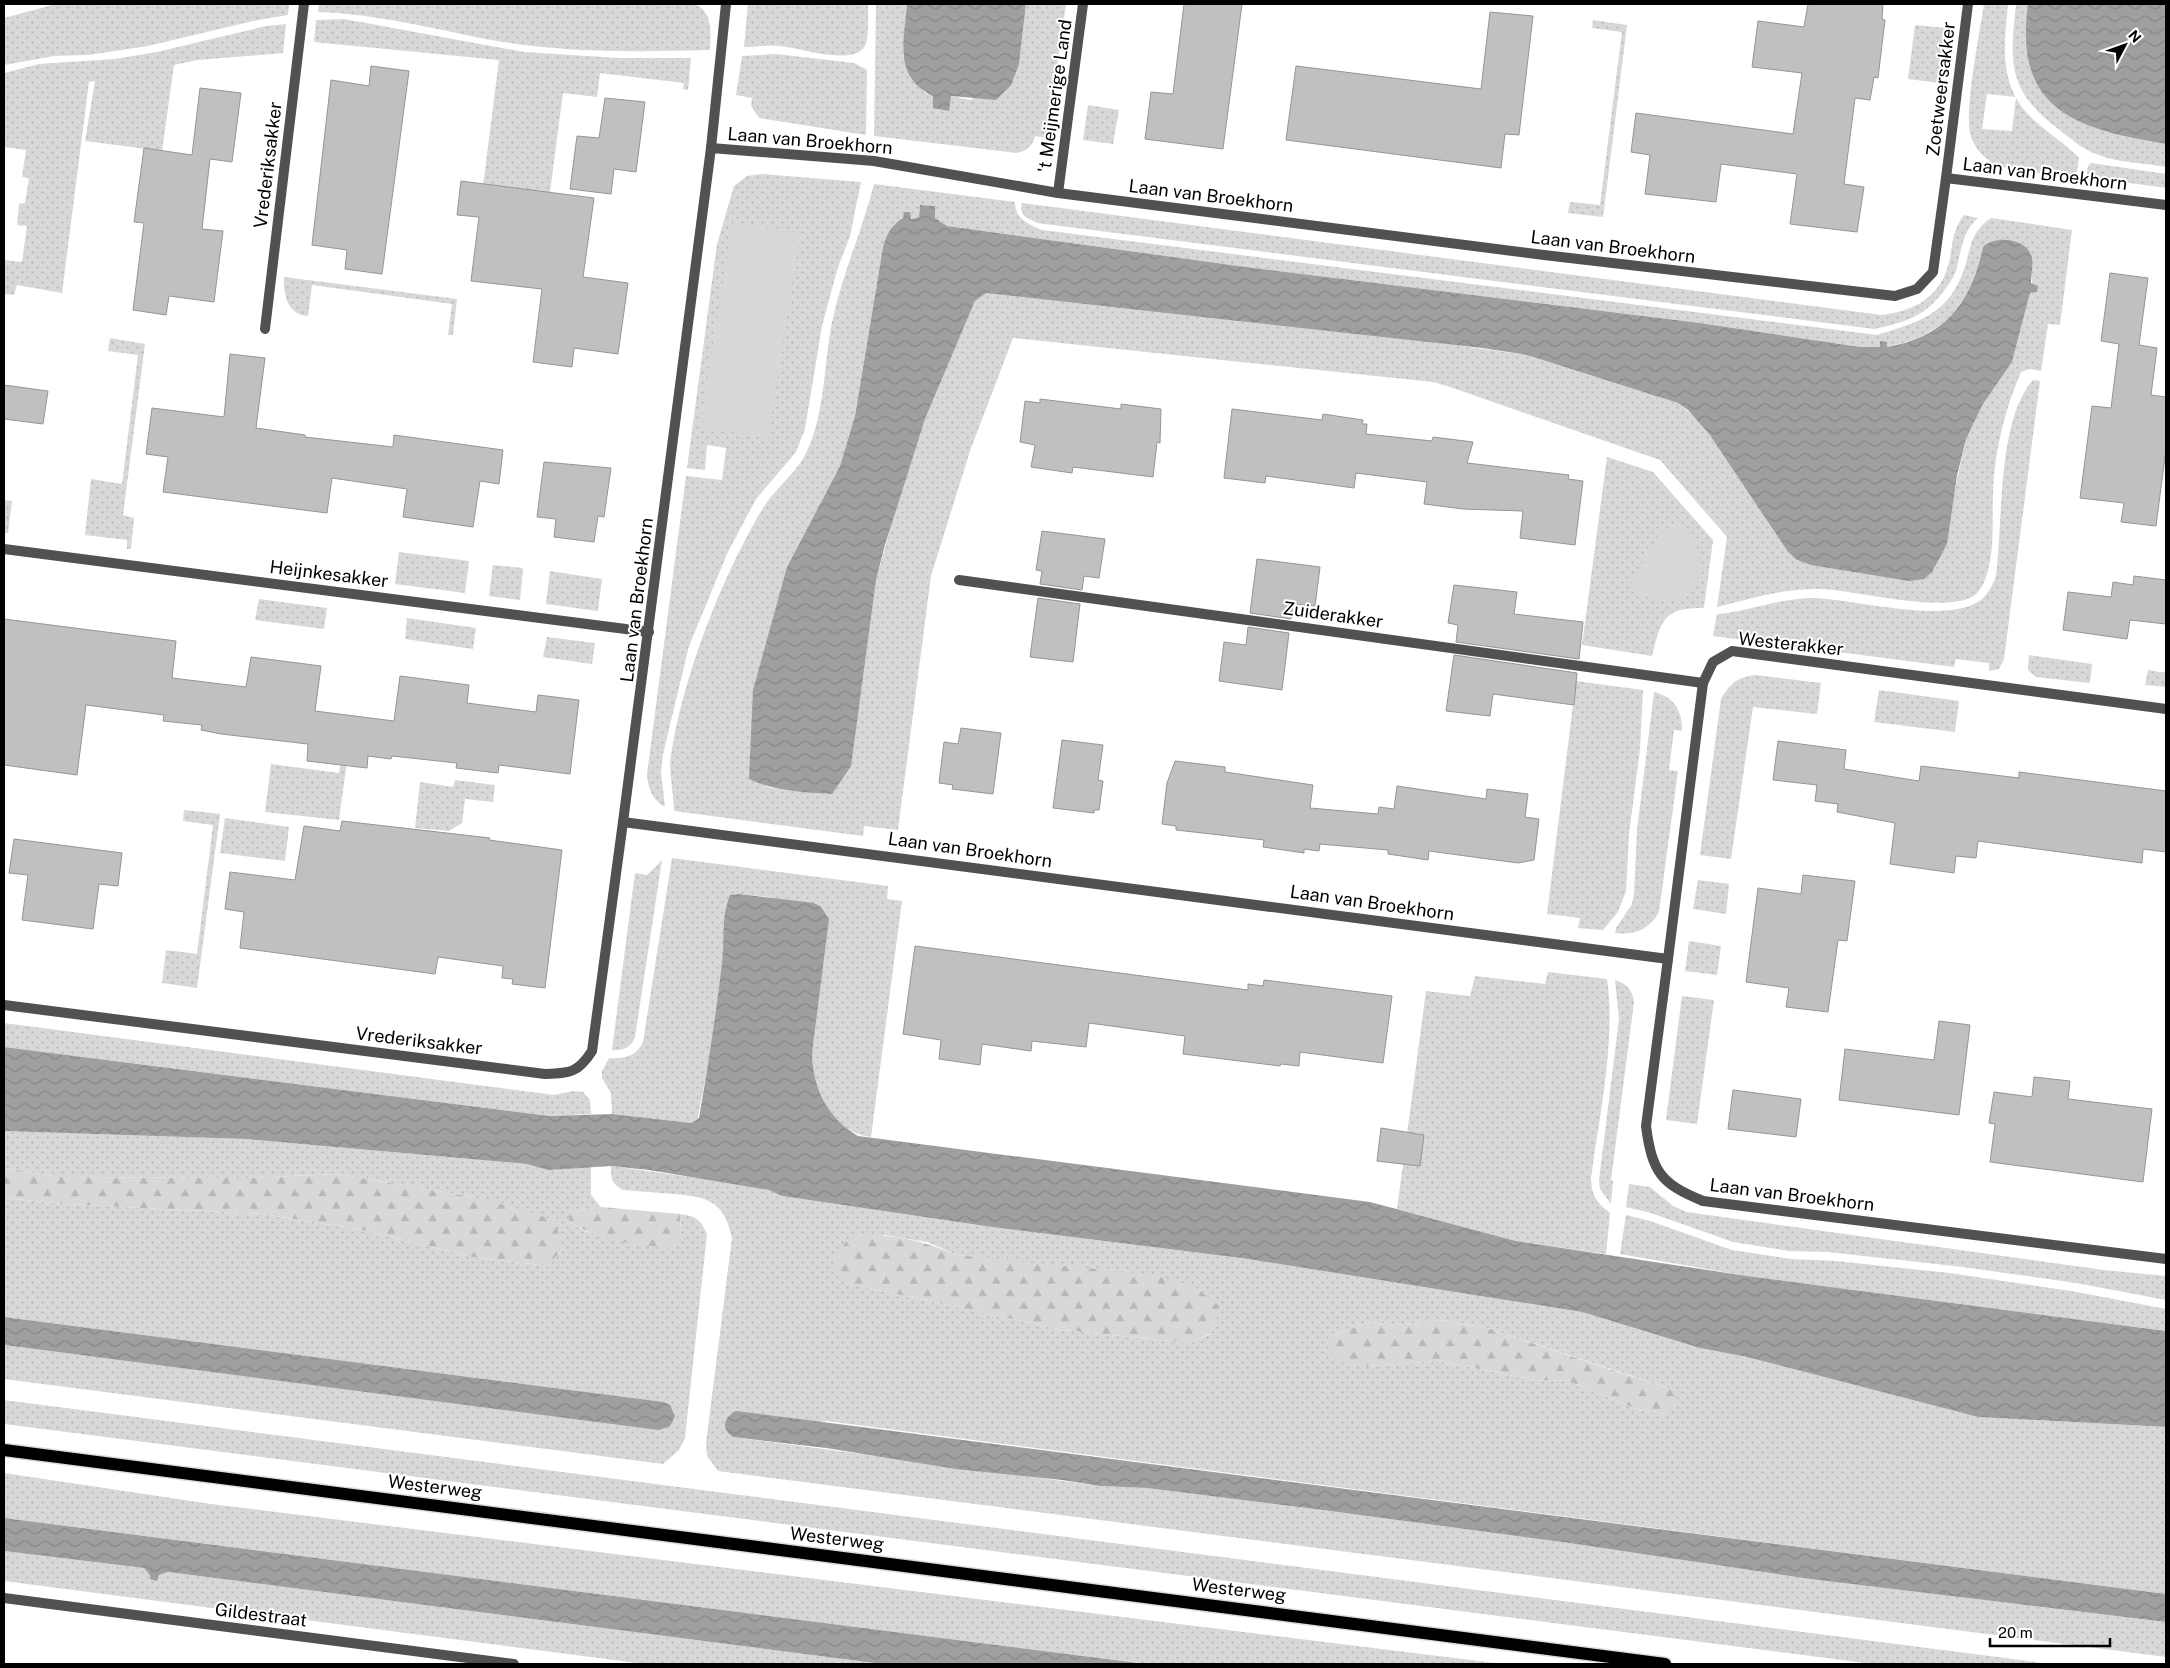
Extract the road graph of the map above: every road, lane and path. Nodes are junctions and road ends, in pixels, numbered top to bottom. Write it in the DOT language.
graph roads {
  1 [pos="304,4"];
  2 [pos="726,4"];
  3 [pos="1083,4"];
  4 [pos="1968,4"];
  5 [pos="711,148"];
  6 [pos="1946,178"];
  7 [pos="1058,193"];
  8 [pos="2166,205"];
  9 [pos="265,329"];
  10 [pos="4,549"];
  11 [pos="959,580"];
  12 [pos="649,632"];
  13 [pos="1703,683"];
  14 [pos="2166,709"];
  15 [pos="623,822"];
  16 [pos="1668,959"];
  17 [pos="4,1005"];
  18 [pos="2166,1259"];
  19 [pos="4,1450"];
  20 [pos="4,1598"];
  21 [pos="514,1664"];
  22 [pos="1665,1664"];
  1 -- 9 [label="street, Vrederiksakker"];
  2 -- 5 [label="street"];
  3 -- 7 [label="street, 't Meijmerige Land"];
  4 -- 6 [label="street, Zoetweersakker"];
  5 -- 7 [label="street, Laan van Broekhorn"];
  5 -- 12 [label="street, Laan van Broekhorn"];
  6 -- 7 [label="street, Laan van Broekhorn"];
  6 -- 8 [label="street, Laan van Broekhorn"];
  10 -- 12 [label="street, Heijnkesakker"];
  11 -- 13 [label="street, Zuiderakker"];
  12 -- 15 [label="street, Laan van Broekhorn"];
  13 -- 14 [label="street, Westerakker"];
  13 -- 16 [label="street, Westerakker"];
  15 -- 16 [label="street, Laan van Broekhorn"];
  15 -- 17 [label="street, Vrederiksakker"];
  16 -- 18 [label="street, Laan van Broekhorn"];
  19 -- 22 [label="main road, Westerweg"];
  20 -- 21 [label="street, Gildestraat"];
}
